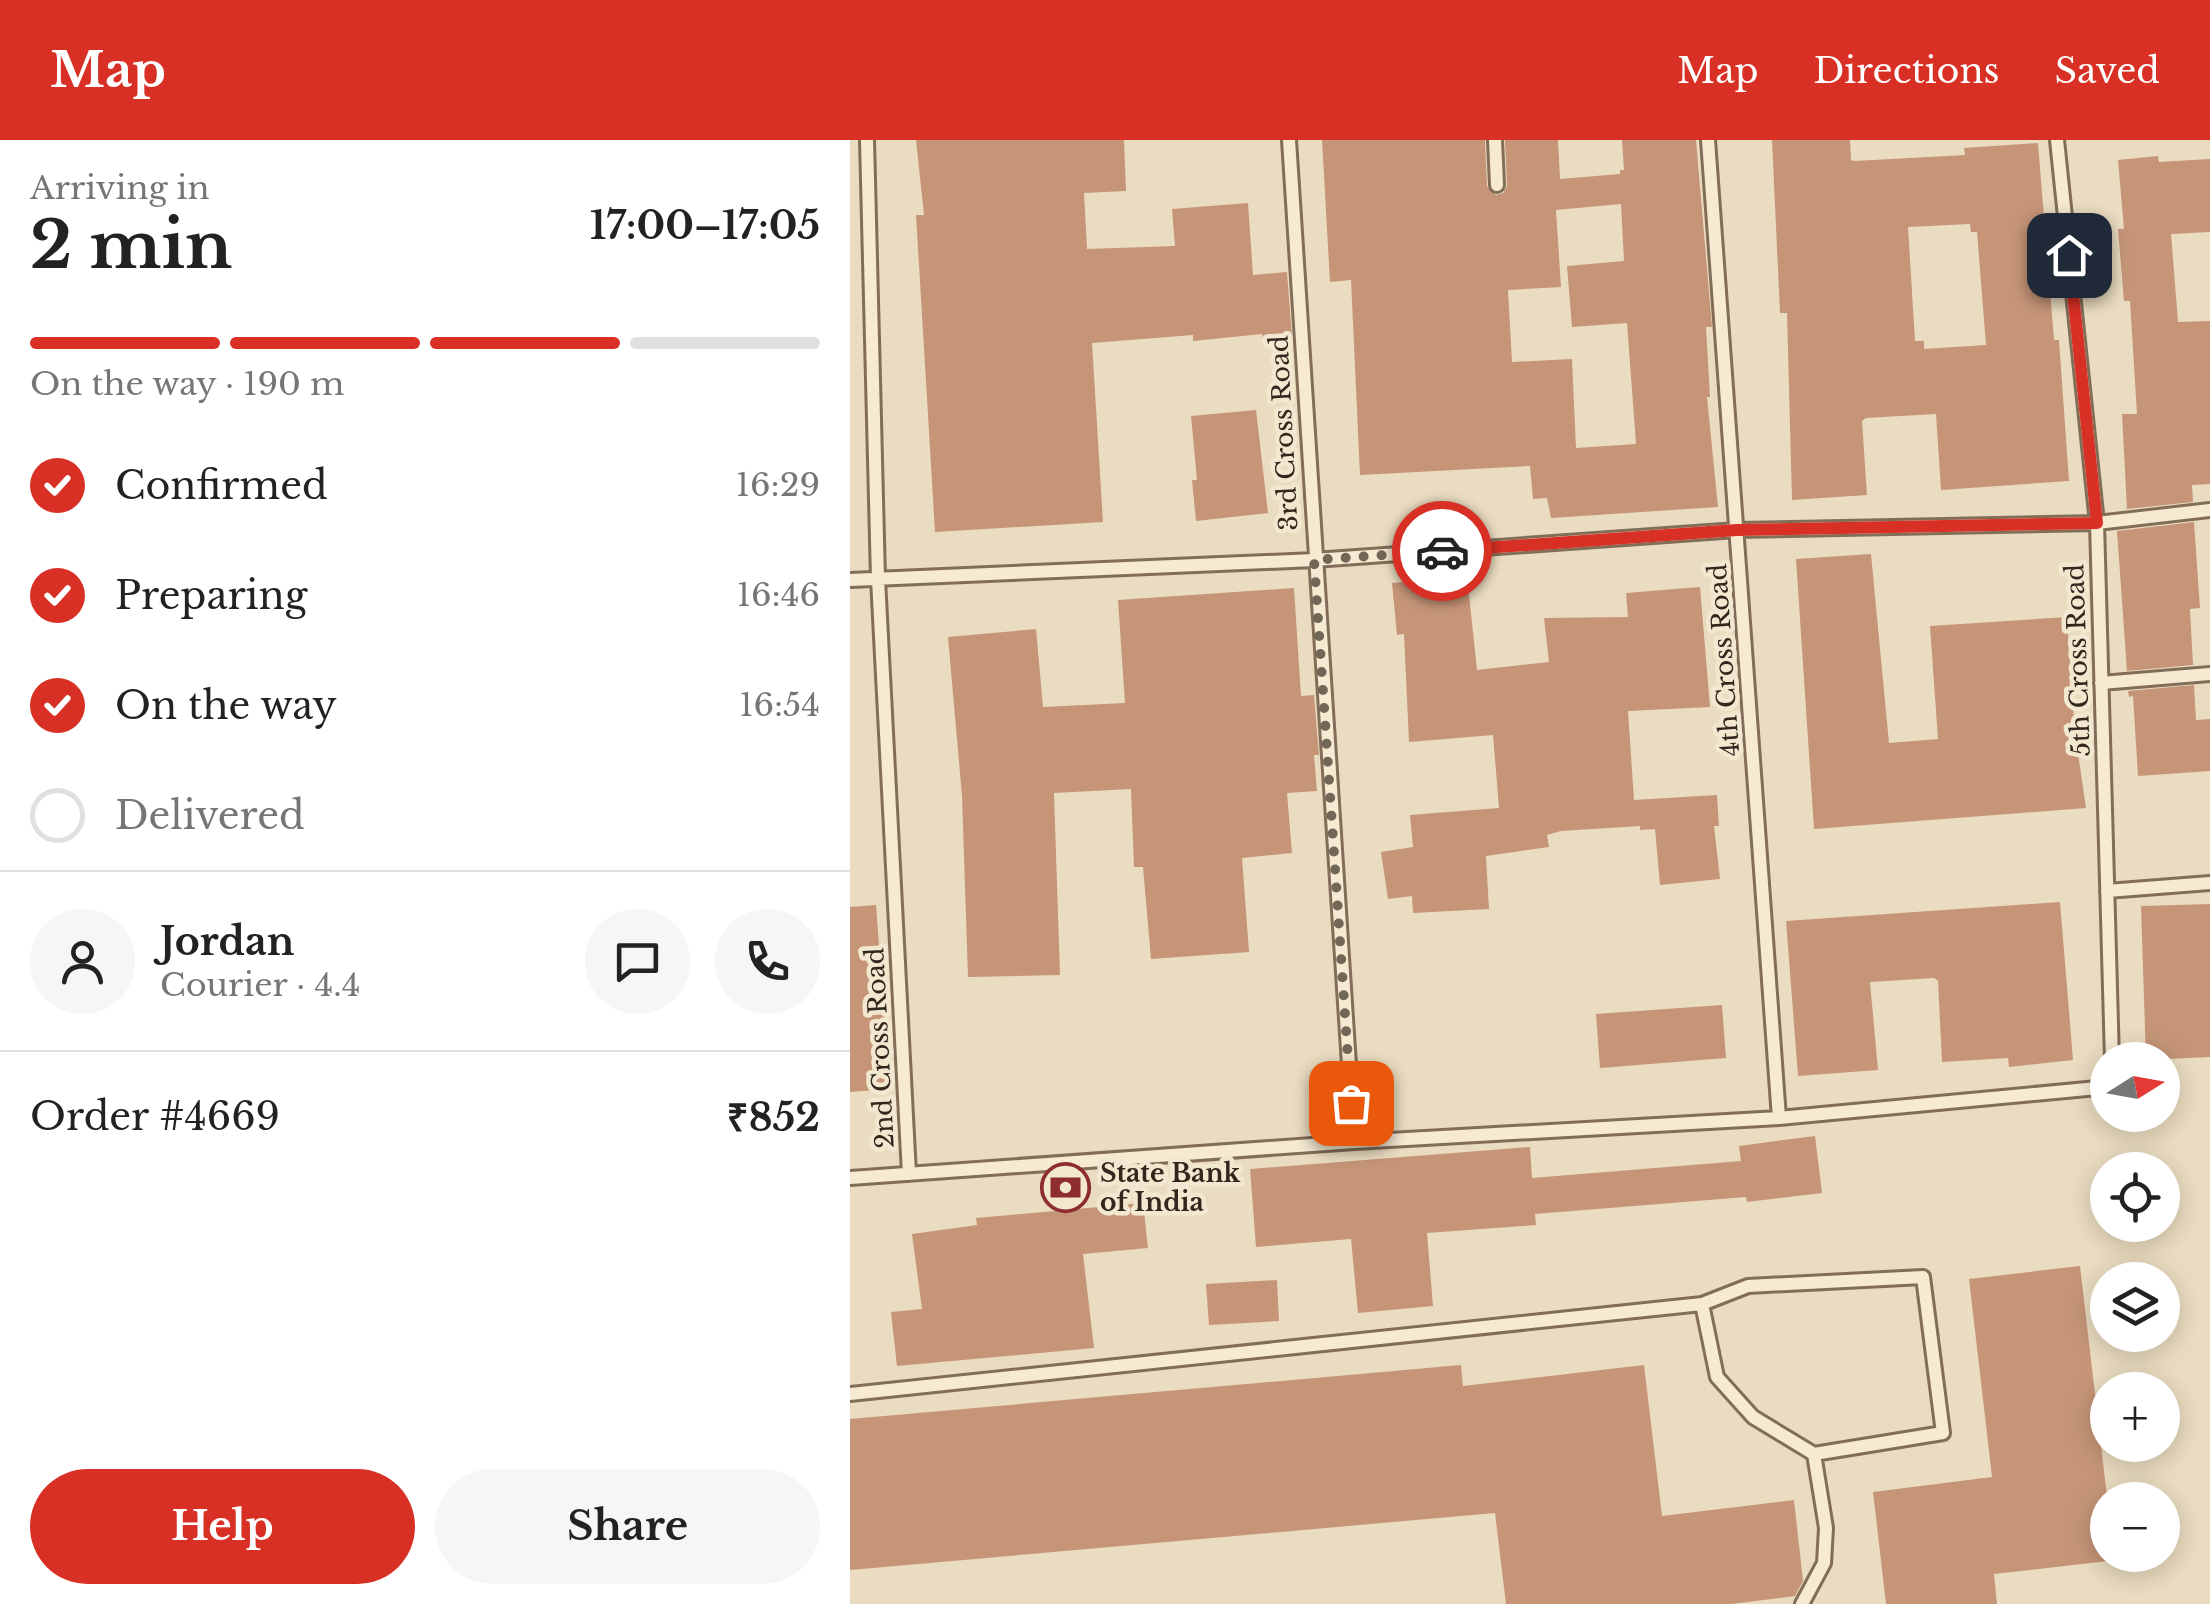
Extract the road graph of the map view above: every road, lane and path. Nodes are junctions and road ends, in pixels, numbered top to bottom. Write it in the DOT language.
graph roads {
  1 [pos="867,140"];
  2 [pos="1289,140"];
  3 [pos="1495,140"];
  4 [pos="1708,140"];
  5 [pos="2057,140"];
  6 [pos="1497,185"];
  7 [pos="2210,510"];
  8 [pos="2097,523"];
  9 [pos="1737,530"];
  10 [pos="1314,560"];
  11 [pos="878,579"];
  12 [pos="850,580"];
  13 [pos="2210,674"];
  14 [pos="2101,683"];
  15 [pos="2210,883"];
  16 [pos="2108,891"];
  17 [pos="2112,1042"];
  18 [pos="2090,1088"];
  19 [pos="1779,1118"];
  20 [pos="1354,1142"];
  21 [pos="909,1174"];
  22 [pos="850,1178"];
  23 [pos="1702,1304"];
  24 [pos="850,1394"];
  25 [pos="1814,1454"];
  26 [pos="1802,1604"];
  1 -- 11 [label="lane, 2nd Cross Road"];
  2 -- 10 [label="lane, 3rd Cross Road"];
  3 -- 6 [label="lane"];
  4 -- 9 [label="lane, 4th Cross Road"];
  5 -- 8 [label="lane, 5th Cross Road"];
  7 -- 8 [label="lane"];
  8 -- 9 [label="lane"];
  8 -- 14 [label="lane, 5th Cross Road"];
  9 -- 10 [label="lane"];
  9 -- 19 [label="lane, 4th Cross Road"];
  10 -- 11 [label="lane"];
  10 -- 20 [label="lane, 3rd Cross Road"];
  11 -- 12 [label="lane"];
  11 -- 21 [label="lane, 2nd Cross Road"];
  13 -- 14 [label="lane"];
  14 -- 16 [label="lane, 5th Cross Road"];
  15 -- 16 [label="lane"];
  16 -- 17 [label="lane, 5th Cross Road"];
  18 -- 19 [label="lane"];
  19 -- 20 [label="lane"];
  20 -- 21 [label="lane"];
  21 -- 22 [label="lane"];
  23 -- 24 [label="lane"];
  23 -- 25 [label="lane"];
  23 -- 25 [label="lane"];
  25 -- 26 [label="lane"];
}
